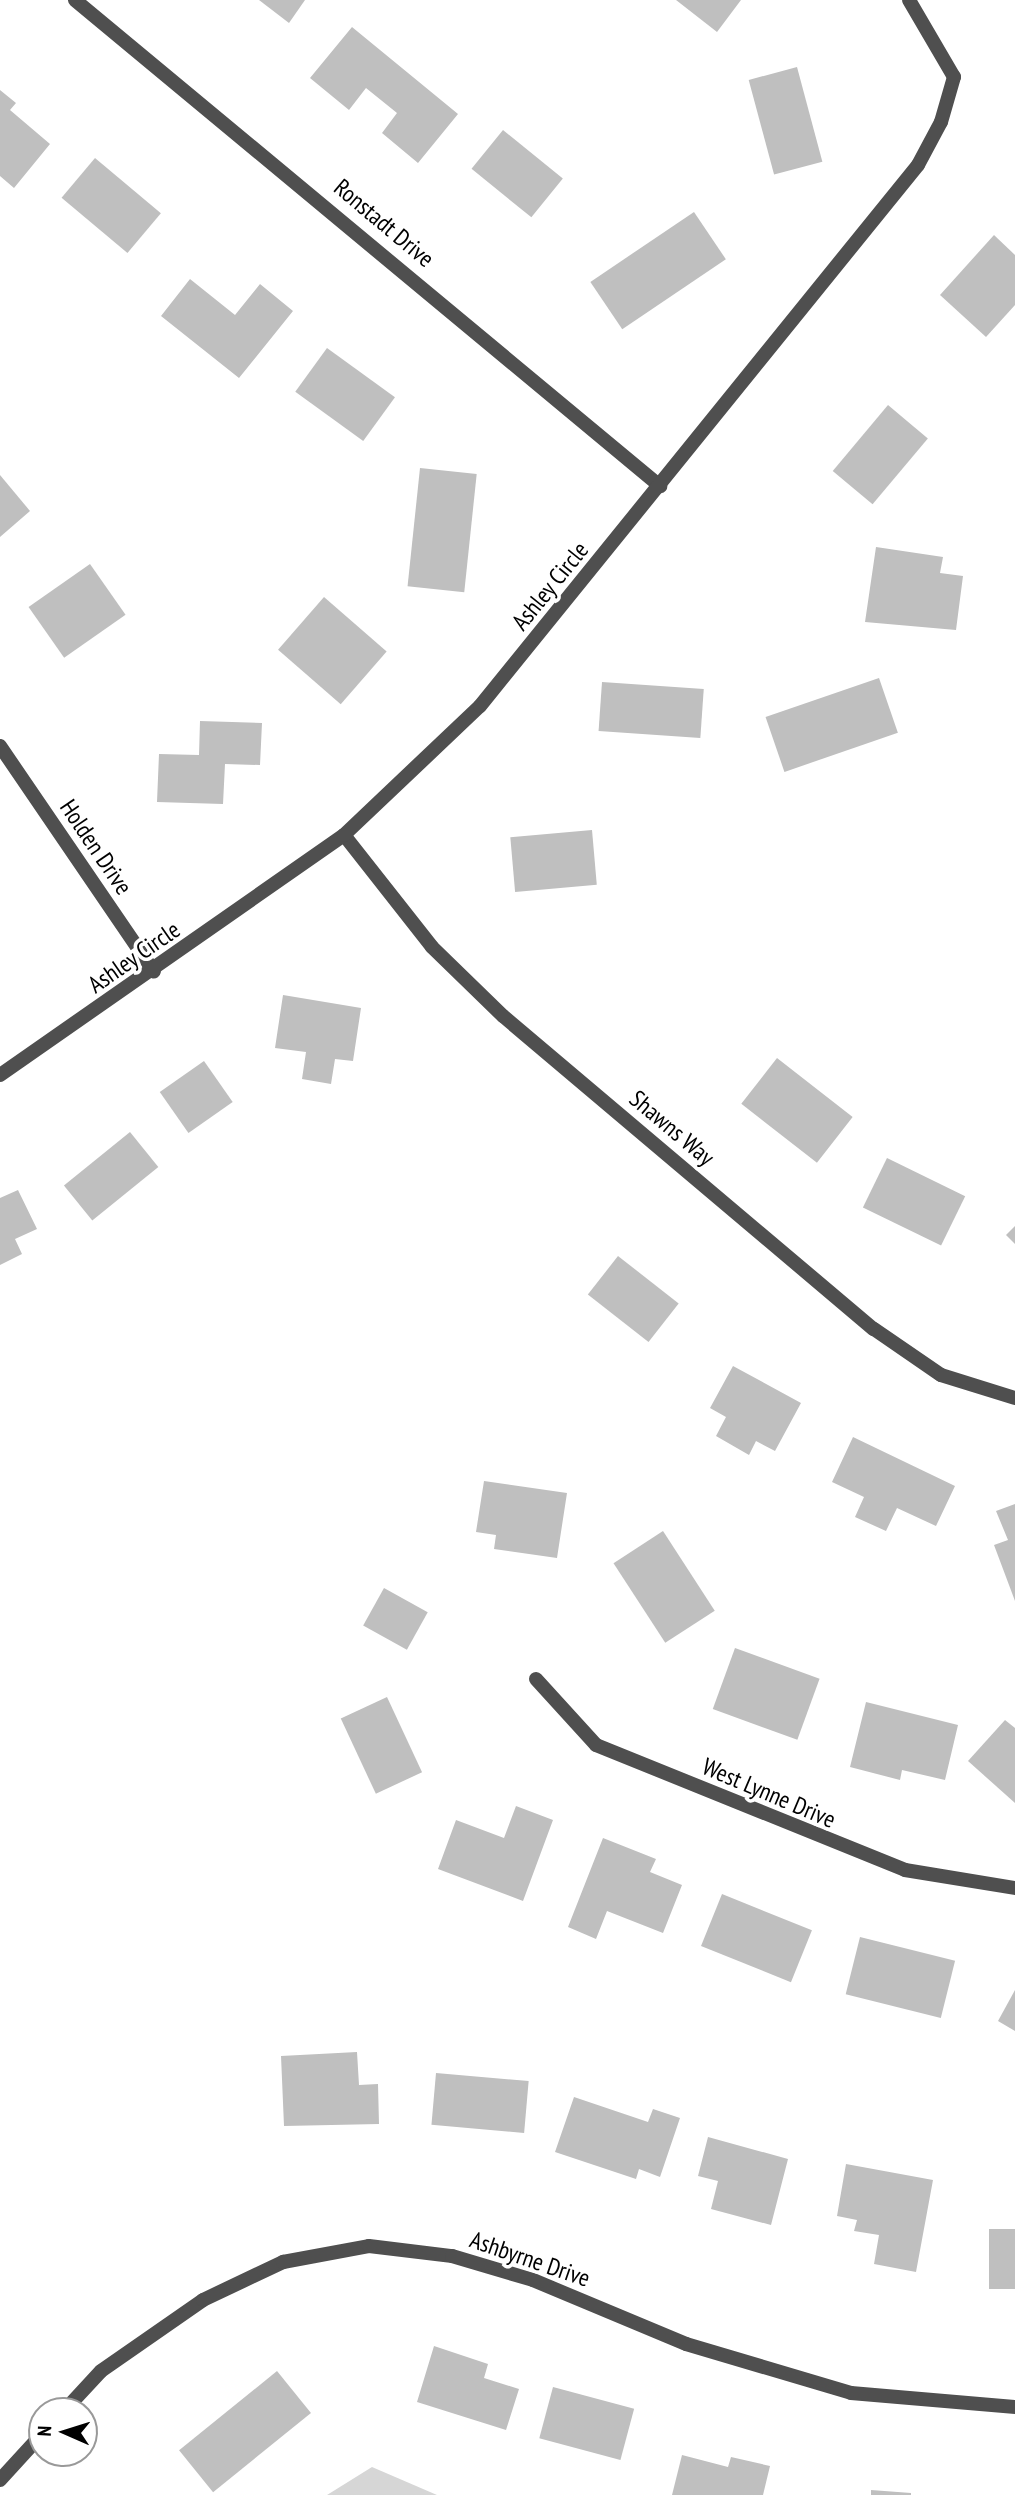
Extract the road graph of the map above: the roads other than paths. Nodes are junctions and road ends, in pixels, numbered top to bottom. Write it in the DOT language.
graph roads {
  1 [pos="75,0"];
  2 [pos="909,0"];
  3 [pos="660,486"];
  4 [pos="0,747"];
  5 [pos="344,835"];
  6 [pos="154,972"];
  7 [pos="0,1075"];
  8 [pos="1015,1398"];
  9 [pos="536,1679"];
  10 [pos="1015,1888"];
  11 [pos="77,2397"];
  12 [pos="1015,2407"];
  13 [pos="28,2449"];
  14 [pos="0,2480"];
  1 -- 3 [label="street, Ronstadt Drive"];
  2 -- 3 [label="street, Ashley Circle"];
  3 -- 5 [label="street, Ashley Circle"];
  4 -- 6 [label="street, Holden Drive"];
  5 -- 6 [label="street, Ashley Circle"];
  5 -- 8 [label="street, Shawns Way"];
  6 -- 7 [label="street, Ashley Circle"];
  9 -- 10 [label="street, West Lynne Drive"];
  11 -- 12 [label="street, Ashbyrne Drive"];
  13 -- 14 [label="street"];
}
